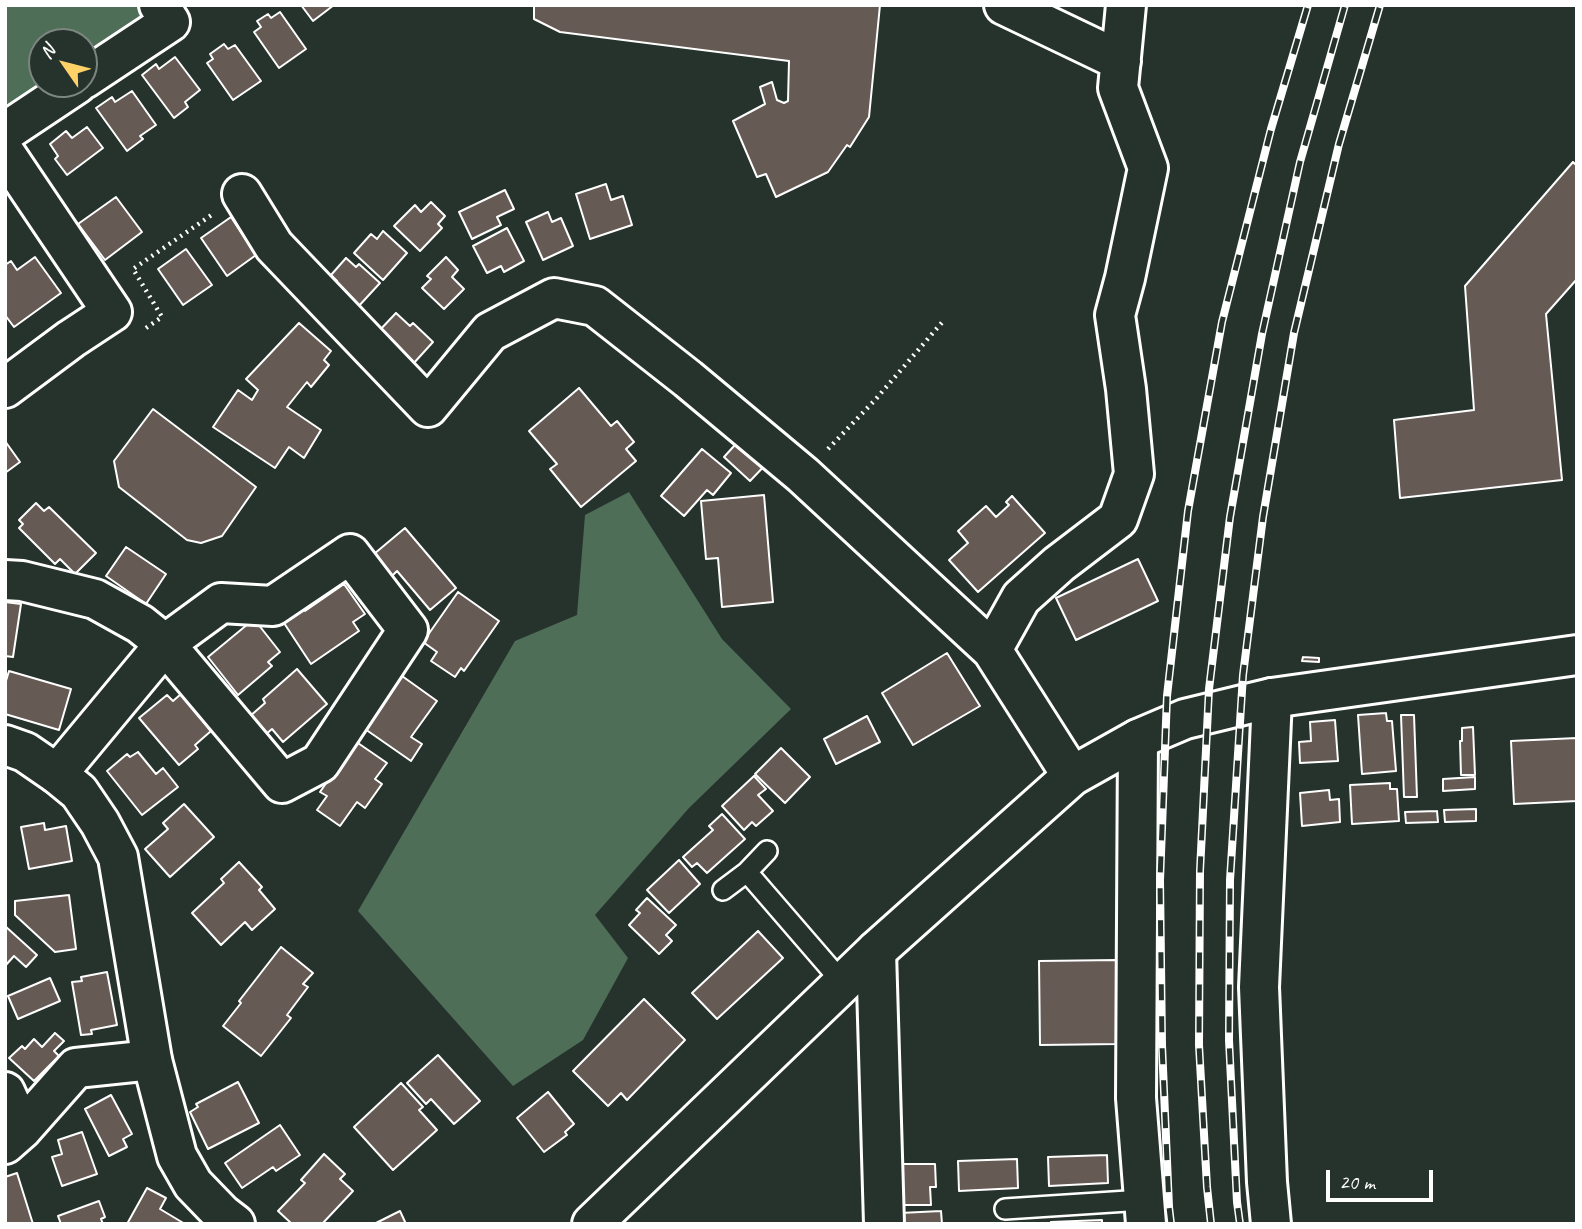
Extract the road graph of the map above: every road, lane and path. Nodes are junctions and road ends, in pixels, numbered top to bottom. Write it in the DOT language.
graph roads {
  1 [pos="159,5"];
  2 [pos="1004,5"];
  3 [pos="1126,5"];
  4 [pos="1121,61"];
  5 [pos="98,70"];
  6 [pos="56,98"];
  7 [pos="5,132"];
  8 [pos="5,153"];
  9 [pos="242,194"];
  10 [pos="945,319"];
  11 [pos="142,331"];
  12 [pos="5,388"];
  13 [pos="803,475"];
  14 [pos="5,580"];
  15 [pos="165,644"];
  16 [pos="992,650"];
  17 [pos="1577,656"];
  18 [pos="1272,698"];
  19 [pos="1138,739"];
  20 [pos="5,745"];
  21 [pos="57,774"];
  22 [pos="1072,776"];
  23 [pos="767,851"];
  24 [pos="747,872"];
  25 [pos="723,891"];
  26 [pos="876,951"];
  27 [pos="842,982"];
  28 [pos="152,1060"];
  29 [pos="5,1093"];
  30 [pos="14,1136"];
  31 [pos="1005,1209"];
  32 [pos="1144,1212"];
  33 [pos="235,1224"];
  34 [pos="592,1224"];
  35 [pos="884,1224"];
  36 [pos="1270,1224"];
  1 -- 5 [label="street"];
  2 -- 4 [label="street"];
  3 -- 4 [label="street"];
  4 -- 16 [label="street"];
  6 -- 7 [label="street"];
  8 -- 12 [label="street"];
  9 -- 11 [label="path"];
  9 -- 13 [label="street"];
  10 -- 13 [label="path"];
  13 -- 16 [label="street"];
  14 -- 15 [label="street"];
  15 -- 15 [label="street"];
  15 -- 21 [label="street"];
  16 -- 22 [label="street"];
  17 -- 18 [label="street"];
  18 -- 19 [label="street"];
  18 -- 36 [label="street"];
  19 -- 22 [label="street"];
  19 -- 32 [label="street"];
  20 -- 21 [label="street"];
  21 -- 28 [label="street"];
  22 -- 26 [label="street"];
  23 -- 24 [label="lane"];
  24 -- 25 [label="lane"];
  24 -- 27 [label="lane"];
  26 -- 27 [label="street"];
  26 -- 35 [label="street"];
  27 -- 34 [label="street"];
  28 -- 30 [label="street"];
  28 -- 33 [label="street"];
  29 -- 30 [label="street"];
  31 -- 32 [label="lane"];
}
